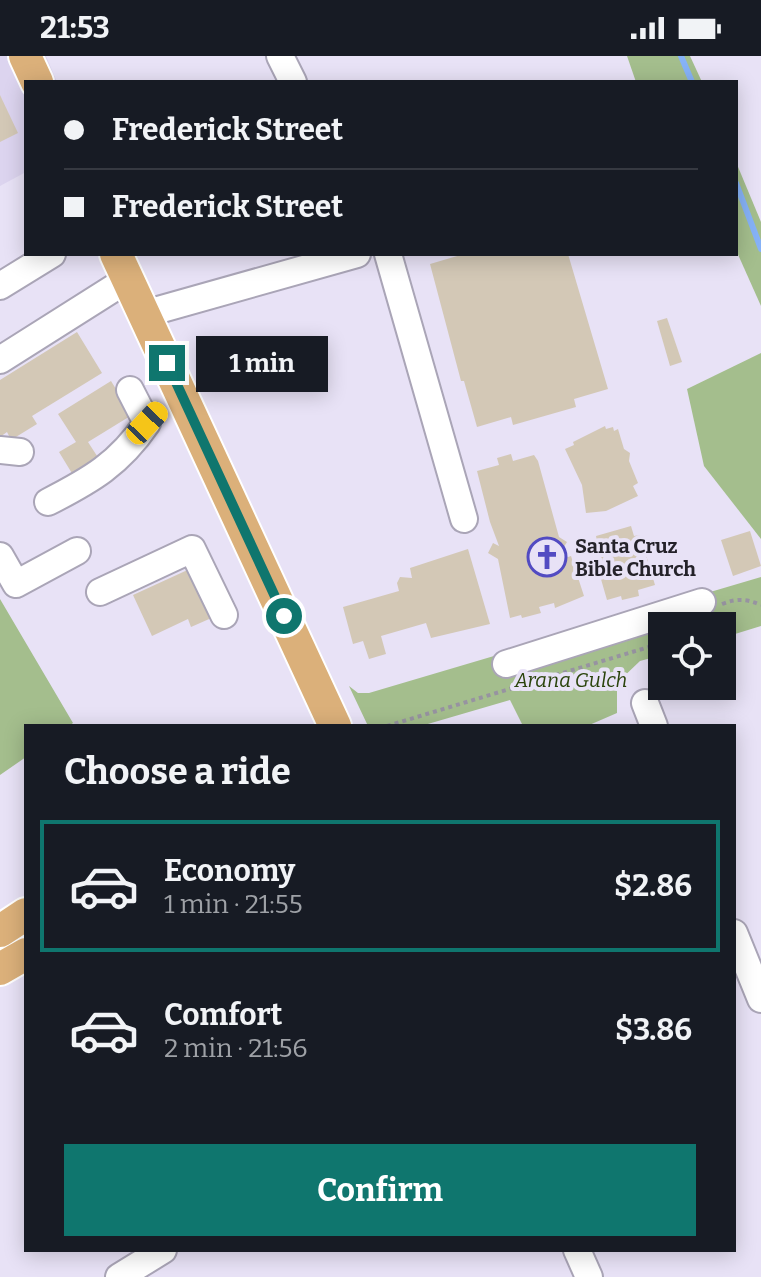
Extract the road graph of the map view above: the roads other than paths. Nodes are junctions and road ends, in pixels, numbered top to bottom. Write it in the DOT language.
graph roads {
  1 [pos="25,56"];
  2 [pos="280,56"];
  3 [pos="36,80"];
  4 [pos="292,80"];
  5 [pos="49,256"];
  6 [pos="342,256"];
  7 [pos="389,256"];
  8 [pos="290,263"];
  9 [pos="122,267"];
  10 [pos="0,286"];
  11 [pos="144,314"];
  12 [pos="0,360"];
  13 [pos="179,388"];
  14 [pos="130,390"];
  15 [pos="147,423"];
  16 [pos="48,502"];
  17 [pos="464,519"];
  18 [pos="77,551"];
  19 [pos="0,556"];
  20 [pos="100,592"];
  21 [pos="708,607"];
  22 [pos="224,615"];
  23 [pos="506,664"];
  24 [pos="334,724"];
  25 [pos="24,915"];
  26 [pos="0,931"];
  27 [pos="736,941"];
  28 [pos="24,955"];
  29 [pos="0,969"];
  30 [pos="761,999"];
  31 [pos="160,1252"];
  32 [pos="578,1252"];
  33 [pos="119,1277"];
  34 [pos="589,1277"];
  1 -- 3 [label="main road"];
  2 -- 4 [label="street"];
  5 -- 10 [label="street"];
  6 -- 8 [label="street"];
  7 -- 17 [label="street"];
  8 -- 11 [label="street"];
  9 -- 11 [label="main road"];
  9 -- 12 [label="street"];
  11 -- 13 [label="main road"];
  13 -- 15 [label="street"];
  13 -- 24 [label="main road"];
  14 -- 15 [label="street"];
  15 -- 16 [label="street"];
  18 -- 19 [label="street"];
  20 -- 22 [label="street"];
  21 -- 23 [label="street"];
  25 -- 26 [label="main road"];
  27 -- 30 [label="street"];
  28 -- 29 [label="main road"];
  31 -- 33 [label="street"];
  32 -- 34 [label="street"];
}
